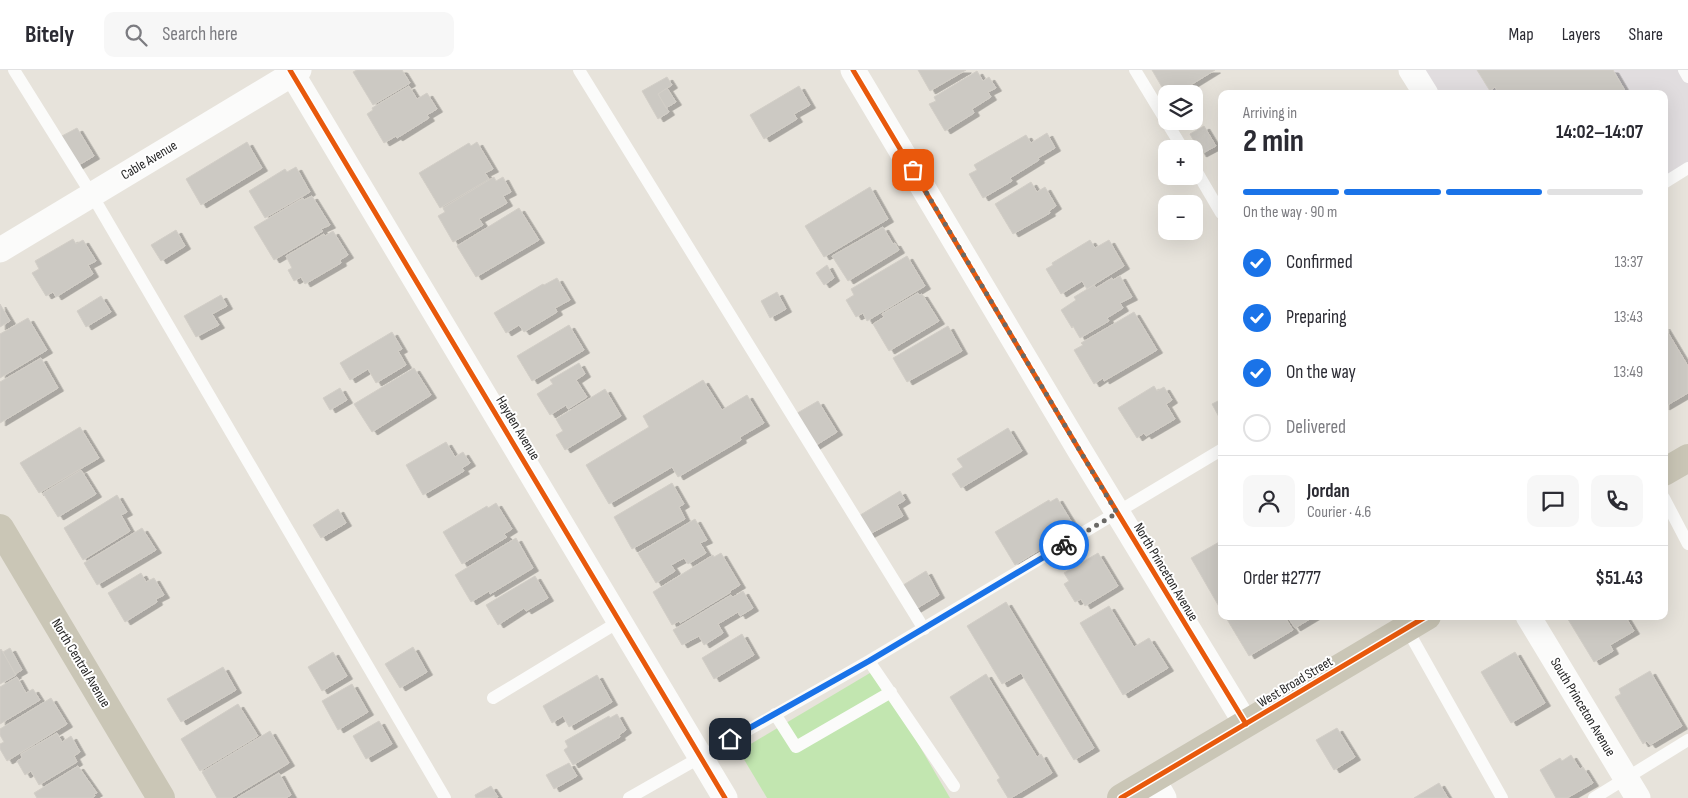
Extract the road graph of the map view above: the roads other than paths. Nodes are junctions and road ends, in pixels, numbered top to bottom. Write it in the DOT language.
graph roads {
  1 [pos="14,70"];
  2 [pos="579,70"];
  3 [pos="853,70"];
  4 [pos="1135,70"];
  5 [pos="1412,70"];
  6 [pos="1684,70"];
  7 [pos="294,71"];
  8 [pos="1688,77"];
  9 [pos="1424,90"];
  10 [pos="1178,140"];
  11 [pos="1688,168"];
  12 [pos="1668,180"];
  13 [pos="1203,182"];
  14 [pos="92,195"];
  15 [pos="1218,208"];
  16 [pos="0,250"];
  17 [pos="1218,452"];
  18 [pos="1688,458"];
  19 [pos="1668,470"];
  20 [pos="1668,506"];
  21 [pos="1117,513"];
  22 [pos="0,528"];
  23 [pos="1688,544"];
  24 [pos="1530,620"];
  25 [pos="620,621"];
  26 [pos="1417,623"];
  27 [pos="924,629"];
  28 [pos="869,661"];
  29 [pos="891,692"];
  30 [pos="493,698"];
  31 [pos="775,714"];
  32 [pos="1246,724"];
  33 [pos="1688,740"];
  34 [pos="701,756"];
  35 [pos="954,786"];
  36 [pos="1632,788"];
  37 [pos="1159,789"];
  38 [pos="161,798"];
  39 [pos="445,798"];
  40 [pos="629,798"];
  41 [pos="725,798"];
  42 [pos="1122,798"];
  43 [pos="1502,798"];
  44 [pos="1594,798"];
  1 -- 14 [label="lane"];
  2 -- 27 [label="lane"];
  3 -- 21 [label="street, North Princeton Avenue"];
  4 -- 10 [label="lane"];
  5 -- 9 [label="street"];
  6 -- 8 [label="lane"];
  7 -- 14 [label="street, Cable Avenue"];
  7 -- 25 [label="street, Hayden Avenue"];
  11 -- 12 [label="lane"];
  13 -- 15 [label="lane"];
  14 -- 16 [label="street, Cable Avenue"];
  14 -- 39 [label="lane"];
  17 -- 21 [label="lane"];
  18 -- 19 [label="main road"];
  20 -- 23 [label="lane"];
  21 -- 27 [label="lane"];
  21 -- 32 [label="street, North Princeton Avenue"];
  22 -- 38 [label="main road, North Central Avenue"];
  24 -- 36 [label="street, South Princeton Avenue"];
  25 -- 30 [label="lane"];
  25 -- 34 [label="street, Hayden Avenue"];
  26 -- 32 [label="main road, West Broad Street"];
  26 -- 43 [label="lane"];
  27 -- 28 [label="lane"];
  28 -- 29 [label="lane"];
  28 -- 31 [label="lane"];
  29 -- 31 [label="lane"];
  29 -- 35 [label="lane"];
  31 -- 34 [label="lane"];
  32 -- 37 [label="main road, West Broad Street"];
  33 -- 36 [label="lane"];
  34 -- 40 [label="lane"];
  34 -- 41 [label="street, Hayden Avenue"];
  36 -- 44 [label="lane"];
  37 -- 42 [label="main road, West Broad Street"];
}
